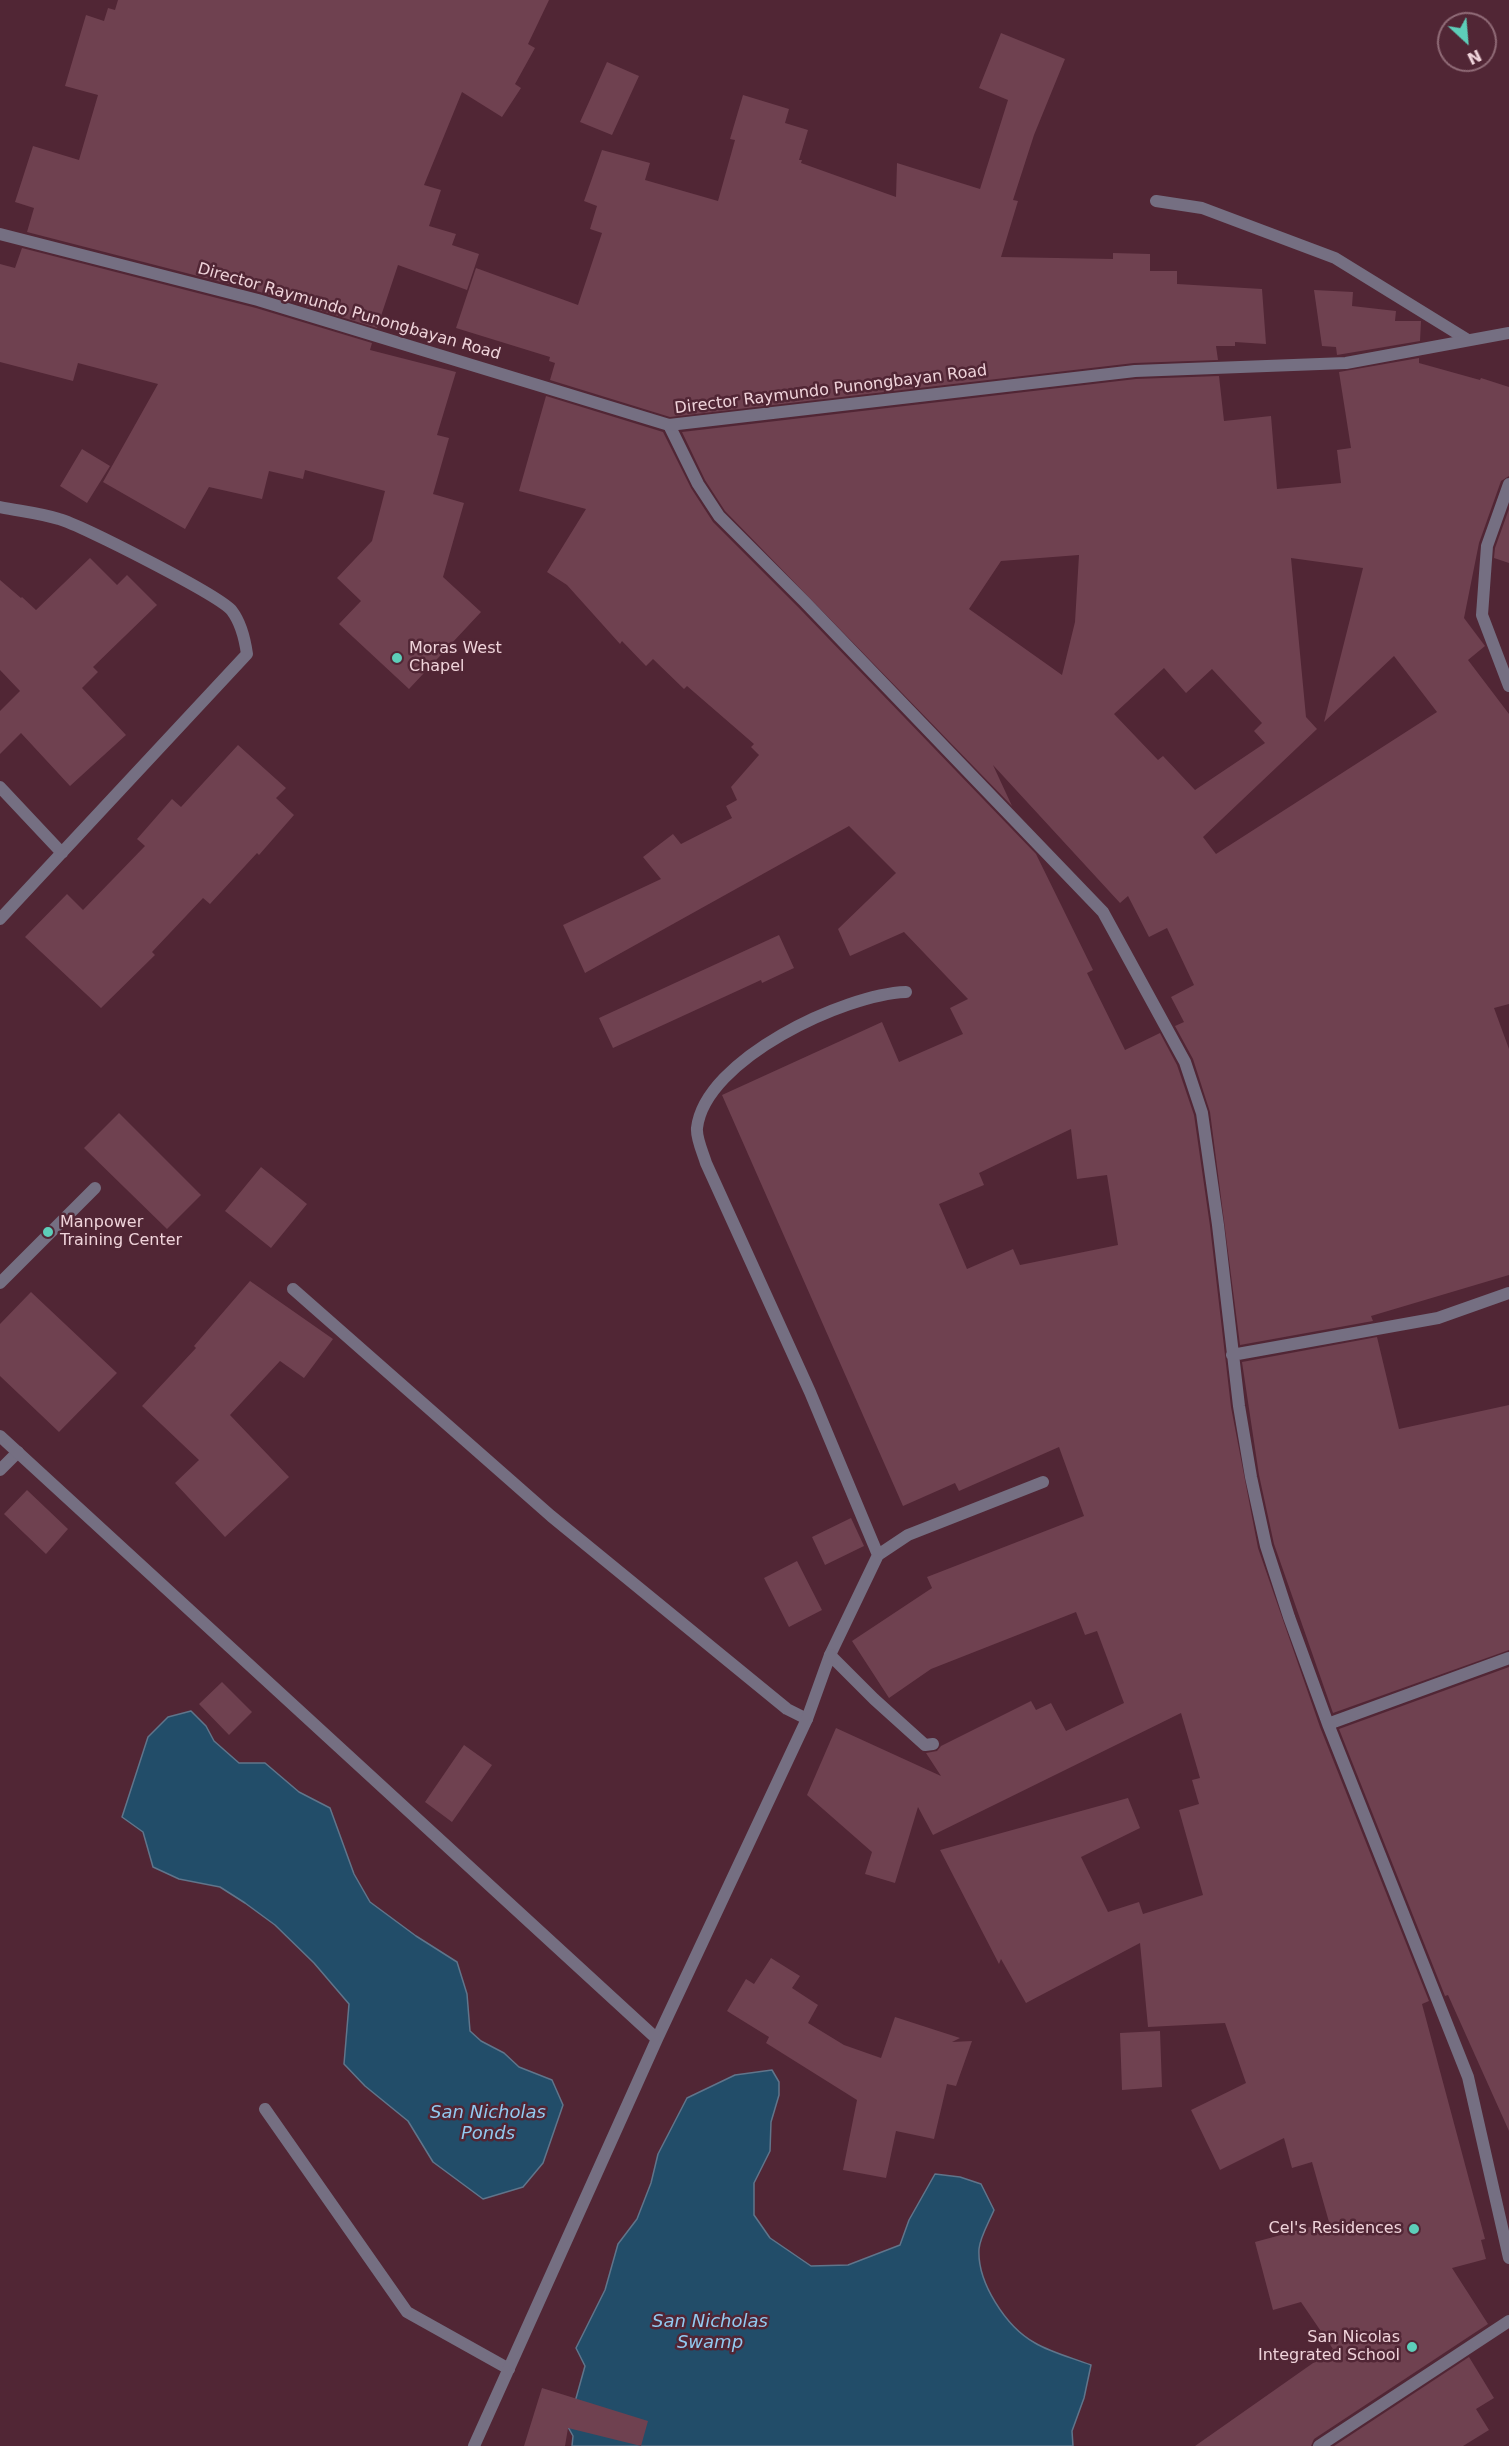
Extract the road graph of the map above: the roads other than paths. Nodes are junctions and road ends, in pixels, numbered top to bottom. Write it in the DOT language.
graph roads {
  1 [pos="1156,201"];
  2 [pos="0,234"];
  3 [pos="1509,333"];
  4 [pos="1468,340"];
  5 [pos="669,425"];
  6 [pos="1509,484"];
  7 [pos="0,507"];
  8 [pos="1509,686"];
  9 [pos="0,787"];
  10 [pos="62,852"];
  11 [pos="0,919"];
  12 [pos="906,992"];
  13 [pos="94,1188"];
  14 [pos="0,1283"];
  15 [pos="293,1288"];
  16 [pos="1509,1293"];
  17 [pos="1232,1355"];
  18 [pos="0,1436"];
  19 [pos="18,1452"];
  20 [pos="0,1470"];
  21 [pos="1043,1482"];
  22 [pos="878,1555"];
  23 [pos="830,1655"];
  24 [pos="1509,1658"];
  25 [pos="807,1719"];
  26 [pos="1328,1724"];
  27 [pos="933,1744"];
  28 [pos="657,2039"];
  29 [pos="265,2109"];
  30 [pos="1508,2252"];
  31 [pos="1509,2321"];
  32 [pos="509,2369"];
  33 [pos="474,2446"];
  34 [pos="1319,2446"];
  1 -- 4 [label="street"];
  2 -- 5 [label="street, Director Raymundo Punongbayan Road"];
  3 -- 4 [label="street, Director Raymundo Punongbayan Road"];
  4 -- 5 [label="street, Director Raymundo Punongbayan Road"];
  5 -- 17 [label="street"];
  6 -- 8 [label="street"];
  7 -- 10 [label="street"];
  9 -- 10 [label="street"];
  10 -- 11 [label="street"];
  12 -- 22 [label="street"];
  13 -- 14 [label="street"];
  15 -- 25 [label="street"];
  16 -- 17 [label="street"];
  17 -- 26 [label="street"];
  18 -- 19 [label="street"];
  19 -- 20 [label="street"];
  19 -- 28 [label="street"];
  21 -- 22 [label="street"];
  22 -- 23 [label="street"];
  23 -- 25 [label="street"];
  23 -- 27 [label="street"];
  24 -- 26 [label="street"];
  25 -- 28 [label="street"];
  26 -- 30 [label="street"];
  28 -- 32 [label="street"];
  29 -- 32 [label="street"];
  31 -- 34 [label="street"];
  32 -- 33 [label="street"];
}
